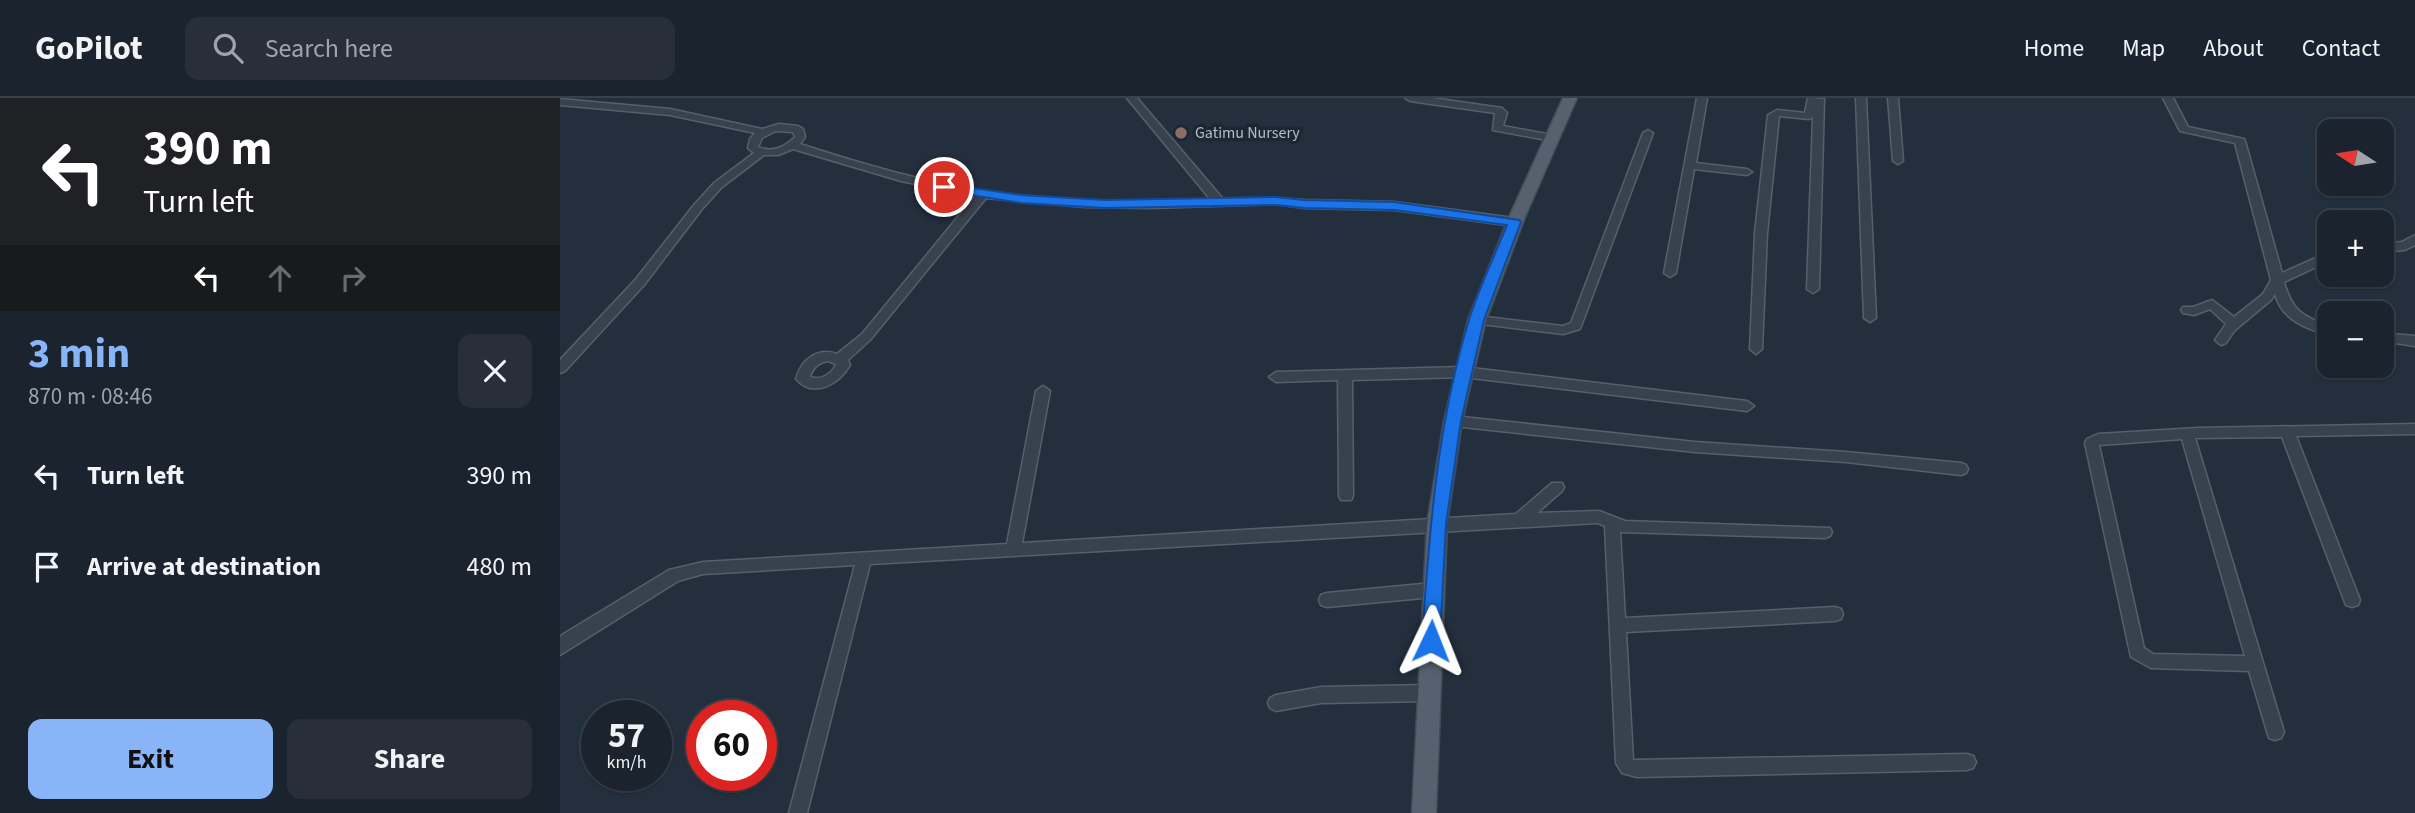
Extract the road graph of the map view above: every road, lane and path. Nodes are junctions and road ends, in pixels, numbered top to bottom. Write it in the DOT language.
graph roads {
  1 [pos="1132,98"];
  2 [pos="1410,98"];
  3 [pos="1570,98"];
  4 [pos="1702,98"];
  5 [pos="1812,98"];
  6 [pos="1819,98"];
  7 [pos="1861,98"];
  8 [pos="1893,98"];
  9 [pos="2168,98"];
  10 [pos="560,102"];
  11 [pos="764,132"];
  12 [pos="1647,133"];
  13 [pos="1552,138"];
  14 [pos="792,145"];
  15 [pos="762,152"];
  16 [pos="1898,161"];
  17 [pos="1689,165"];
  18 [pos="1747,172"];
  19 [pos="1202,180"];
  20 [pos="983,194"];
  21 [pos="1220,203"];
  22 [pos="1191,204"];
  23 [pos="1516,220"];
  24 [pos="2415,239"];
  25 [pos="2394,247"];
  26 [pos="2317,262"];
  27 [pos="1670,273"];
  28 [pos="2277,280"];
  29 [pos="1814,289"];
  30 [pos="2187,310"];
  31 [pos="1870,317"];
  32 [pos="1476,320"];
  33 [pos="2237,324"];
  34 [pos="2317,327"];
  35 [pos="2394,338"];
  36 [pos="2221,340"];
  37 [pos="2415,341"];
  38 [pos="1756,349"];
  39 [pos="841,359"];
  40 [pos="560,368"];
  41 [pos="1463,372"];
  42 [pos="1345,376"];
  43 [pos="1276,377"];
  44 [pos="1043,391"];
  45 [pos="1747,406"];
  46 [pos="1453,421"];
  47 [pos="2415,429"];
  48 [pos="2287,432"];
  49 [pos="2187,434"];
  50 [pos="1961,469"];
  51 [pos="1558,487"];
  52 [pos="1346,496"];
  53 [pos="1519,520"];
  54 [pos="1612,523"];
  55 [pos="1437,524"];
  56 [pos="1825,532"];
  57 [pos="1013,550"];
  58 [pos="864,559"];
  59 [pos="1433,590"];
  60 [pos="1327,600"];
  61 [pos="2352,600"];
  62 [pos="1835,614"];
  63 [pos="1617,625"];
  64 [pos="560,648"];
  65 [pos="2255,664"];
  66 [pos="1429,693"];
  67 [pos="1276,703"];
  68 [pos="2274,733"];
  69 [pos="1967,762"];
  70 [pos="798,813"];
  71 [pos="1424,813"];
  1 -- 19 [label="street"];
  2 -- 13 [label="street"];
  3 -- 13 [label="main road"];
  4 -- 17 [label="street"];
  5 -- 38 [label="street"];
  6 -- 29 [label="street"];
  7 -- 31 [label="street"];
  8 -- 16 [label="street"];
  9 -- 28 [label="street"];
  10 -- 11 [label="street"];
  11 -- 14 [label="street"];
  11 -- 15 [label="street"];
  12 -- 32 [label="street"];
  13 -- 23 [label="main road"];
  14 -- 15 [label="street"];
  14 -- 20 [label="street"];
  15 -- 40 [label="street"];
  17 -- 18 [label="street"];
  17 -- 27 [label="street"];
  19 -- 21 [label="street"];
  19 -- 22 [label="street"];
  20 -- 22 [label="street"];
  20 -- 39 [label="street"];
  21 -- 22 [label="street"];
  21 -- 23 [label="street"];
  23 -- 32 [label="main road"];
  24 -- 25 [label="street"];
  26 -- 28 [label="street"];
  28 -- 33 [label="street"];
  28 -- 34 [label="street"];
  30 -- 33 [label="street"];
  32 -- 41 [label="main road"];
  33 -- 36 [label="street"];
  35 -- 37 [label="street"];
  41 -- 42 [label="street"];
  41 -- 45 [label="street"];
  41 -- 46 [label="main road"];
  42 -- 43 [label="street"];
  42 -- 52 [label="street"];
  44 -- 57 [label="street"];
  46 -- 50 [label="street"];
  46 -- 55 [label="main road"];
  47 -- 48 [label="street"];
  48 -- 49 [label="street"];
  48 -- 61 [label="street"];
  49 -- 65 [label="street"];
  49 -- 65 [label="street"];
  51 -- 53 [label="street"];
  53 -- 54 [label="street"];
  53 -- 55 [label="street"];
  54 -- 56 [label="street"];
  54 -- 63 [label="street"];
  55 -- 57 [label="street"];
  55 -- 59 [label="main road"];
  57 -- 58 [label="street"];
  58 -- 64 [label="street"];
  58 -- 70 [label="street"];
  59 -- 60 [label="street"];
  59 -- 66 [label="main road"];
  62 -- 63 [label="street"];
  63 -- 69 [label="street"];
  65 -- 68 [label="street"];
  66 -- 67 [label="street"];
  66 -- 71 [label="main road"];
}
